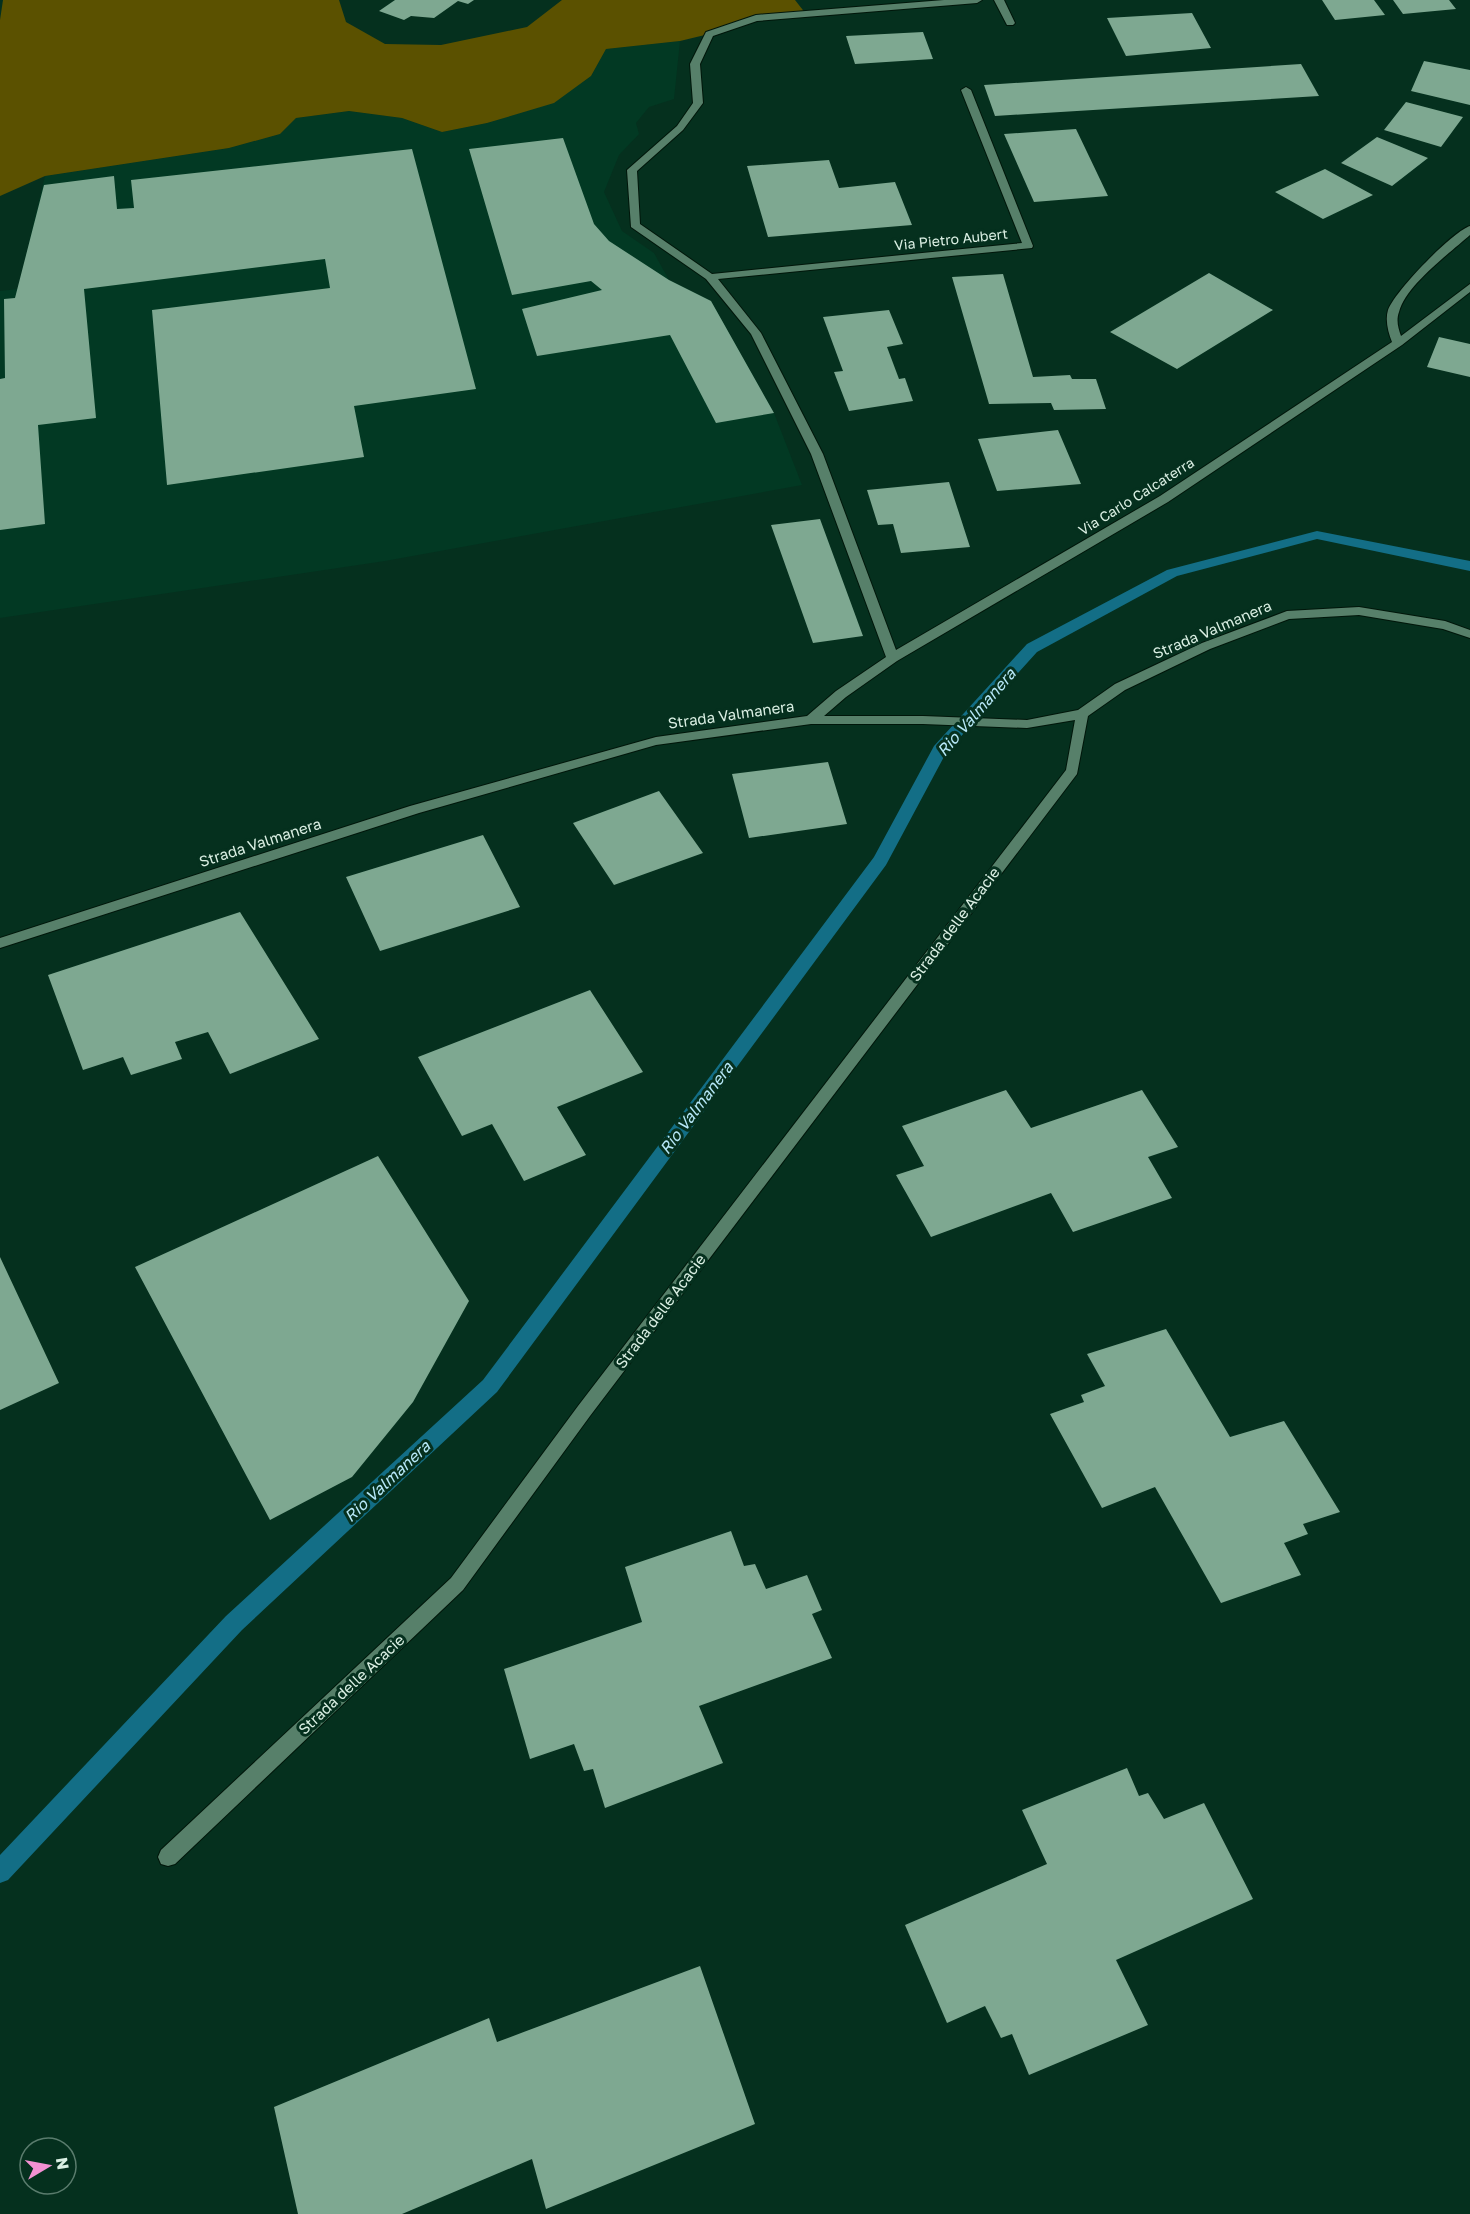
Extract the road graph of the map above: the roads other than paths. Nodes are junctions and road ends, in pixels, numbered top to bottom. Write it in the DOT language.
graph roads {
  1 [pos="976,0"];
  2 [pos="999,0"];
  3 [pos="1010,23"];
  4 [pos="966,90"];
  5 [pos="1470,229"];
  6 [pos="710,277"];
  7 [pos="1470,287"];
  8 [pos="1398,343"];
  9 [pos="1470,634"];
  10 [pos="893,658"];
  11 [pos="1082,714"];
  12 [pos="811,720"];
  13 [pos="0,943"];
  14 [pos="168,1857"];
  1 -- 6 [label="street"];
  2 -- 3 [label="street"];
  4 -- 6 [label="street, Via Pietro Aubert"];
  5 -- 8 [label="street"];
  6 -- 10 [label="street"];
  7 -- 8 [label="street, Via Carlo Calcaterra"];
  8 -- 10 [label="street, Via Carlo Calcaterra"];
  9 -- 11 [label="street, Strada Valmanera"];
  10 -- 12 [label="street, Via Carlo Calcaterra"];
  11 -- 12 [label="street, Strada Valmanera"];
  11 -- 14 [label="street, Strada delle Acacie"];
  12 -- 13 [label="street, Strada Valmanera"];
}
